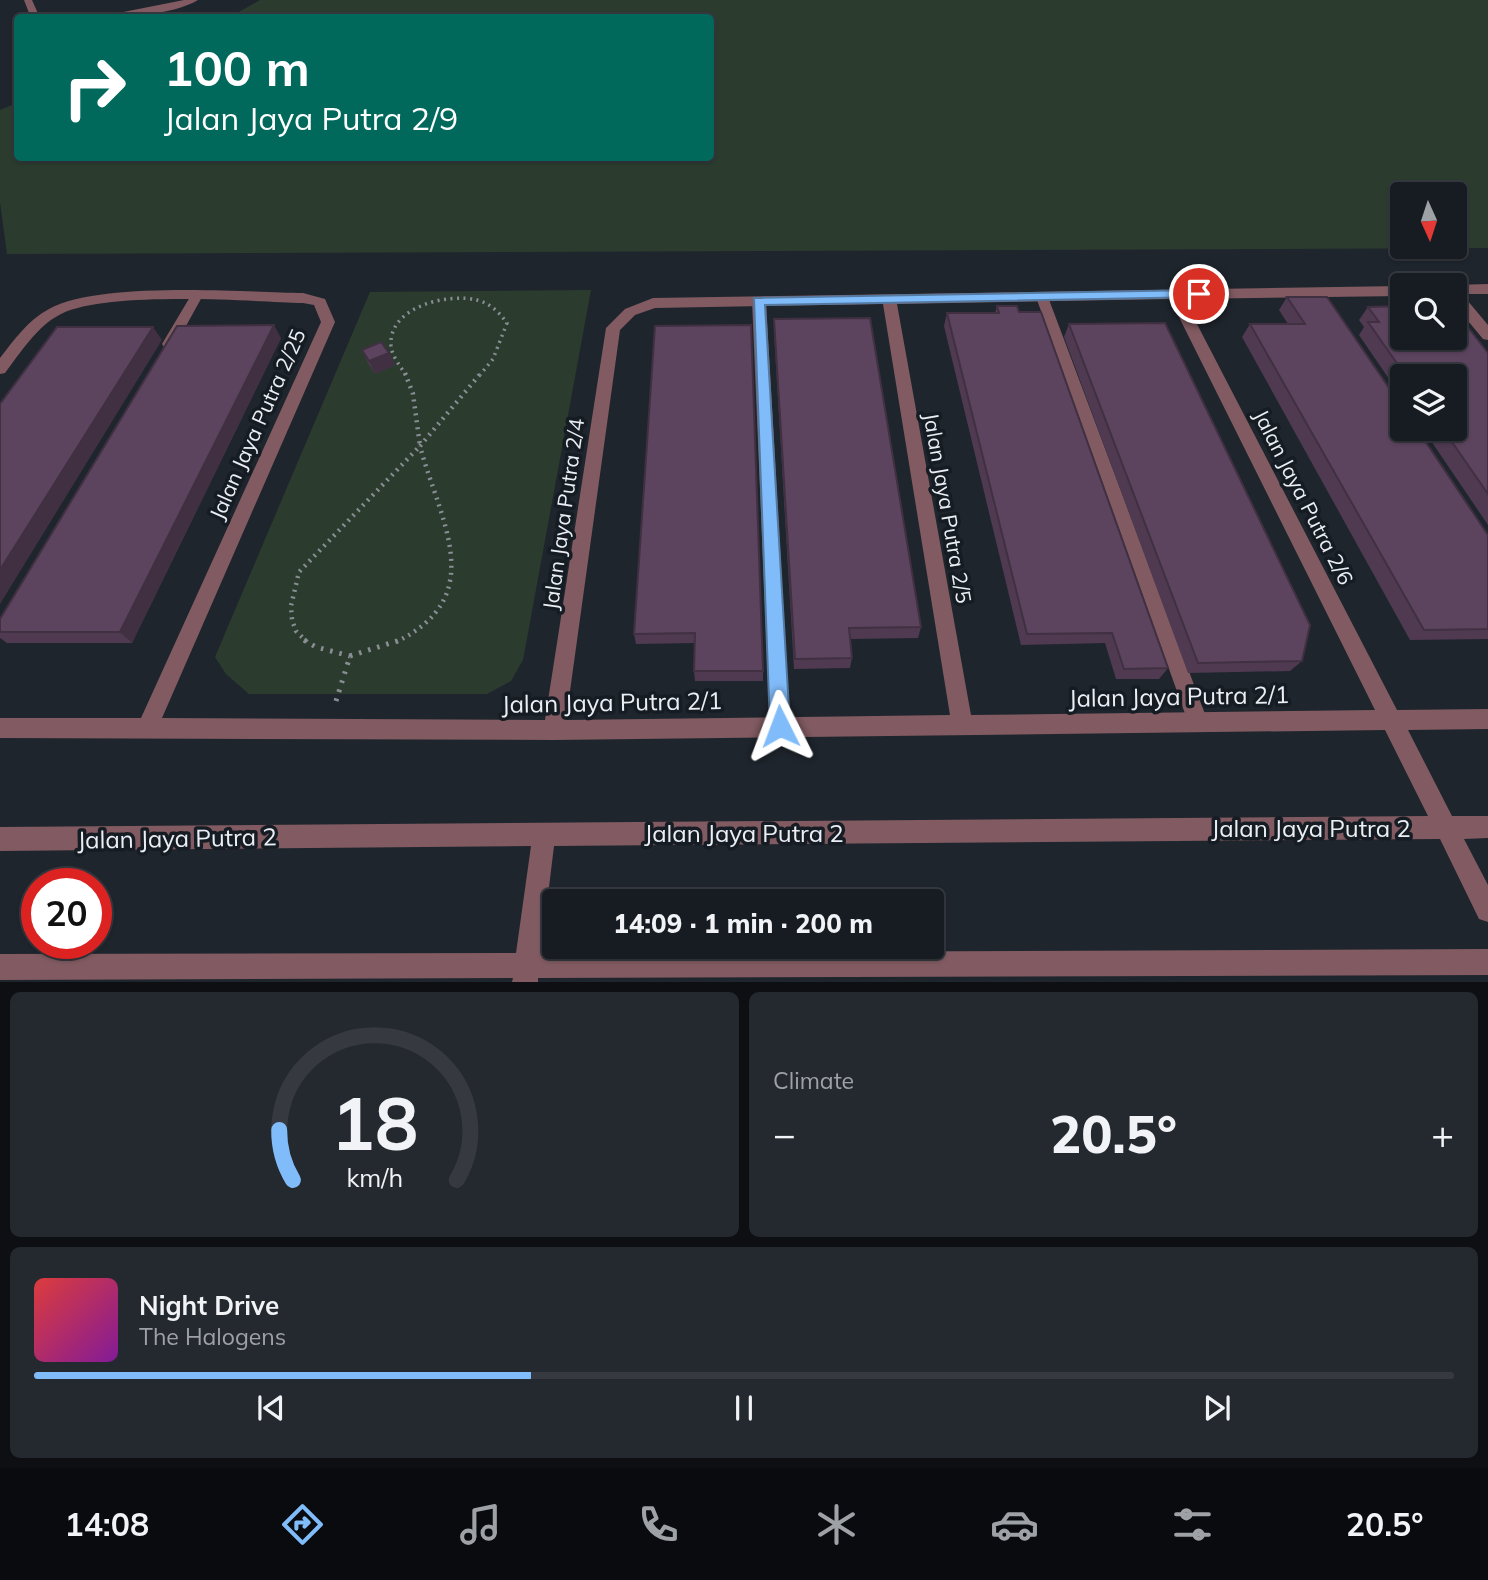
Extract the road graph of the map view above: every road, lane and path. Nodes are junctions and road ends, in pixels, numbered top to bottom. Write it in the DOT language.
graph roads {
  1 [pos="194,0"];
  2 [pos="123,14"];
  3 [pos="1488,289"];
  4 [pos="1467,291"];
  5 [pos="1390,292"];
  6 [pos="1175,295"];
  7 [pos="196,297"];
  8 [pos="1042,297"];
  9 [pos="889,299"];
  10 [pos="759,301"];
  11 [pos="1467,308"];
  12 [pos="1488,335"];
  13 [pos="161,356"];
  14 [pos="0,369"];
  15 [pos="420,446"];
  16 [pos="350,656"];
  17 [pos="1488,719"];
  18 [pos="1392,720"];
  19 [pos="1198,722"];
  20 [pos="962,724"];
  21 [pos="780,726"];
  22 [pos="0,728"];
  23 [pos="147,728"];
  24 [pos="328,729"];
  25 [pos="554,730"];
  26 [pos="1446,827"];
  27 [pos="1488,827"];
  28 [pos="544,834"];
  29 [pos="0,839"];
  30 [pos="1488,910"];
  31 [pos="1488,962"];
  32 [pos="0,967"];
  33 [pos="526,973"];
  34 [pos="61,974"];
  1 -- 2 [label="lane"];
  3 -- 4 [label="street"];
  5 -- 6 [label="street"];
  6 -- 8 [label="street"];
  6 -- 18 [label="street, Jalan Jaya Putra 2/6"];
  7 -- 13 [label="lane"];
  7 -- 14 [label="street, Jalan Jaya Putra 2/25"];
  7 -- 23 [label="street, Jalan Jaya Putra 2/25"];
  8 -- 9 [label="street"];
  8 -- 19 [label="lane"];
  9 -- 10 [label="street"];
  9 -- 20 [label="street, Jalan Jaya Putra 2/5"];
  10 -- 21 [label="lane"];
  10 -- 25 [label="street, Jalan Jaya Putra 2/4"];
  11 -- 12 [label="street"];
  15 -- 15 [label="path"];
  15 -- 16 [label="path"];
  15 -- 16 [label="path"];
  16 -- 24 [label="path"];
  17 -- 18 [label="street, Jalan Jaya Putra 2/1"];
  18 -- 19 [label="street, Jalan Jaya Putra 2/1"];
  18 -- 26 [label="street, Jalan Jaya Putra 2/6"];
  19 -- 20 [label="street, Jalan Jaya Putra 2/1"];
  20 -- 21 [label="street, Jalan Jaya Putra 2/1"];
  21 -- 25 [label="street, Jalan Jaya Putra 2/1"];
  22 -- 23 [label="street, Jalan Jaya Putra 2/1"];
  23 -- 24 [label="street, Jalan Jaya Putra 2/1"];
  24 -- 25 [label="street, Jalan Jaya Putra 2/1"];
  26 -- 27 [label="street, Jalan Jaya Putra 2"];
  26 -- 28 [label="street, Jalan Jaya Putra 2"];
  26 -- 30 [label="street, Jalan Jaya Putra 2/6"];
  28 -- 29 [label="street, Jalan Jaya Putra 2"];
  28 -- 33 [label="street"];
  31 -- 33 [label="street"];
  32 -- 34 [label="street"];
  33 -- 34 [label="street"];
}
